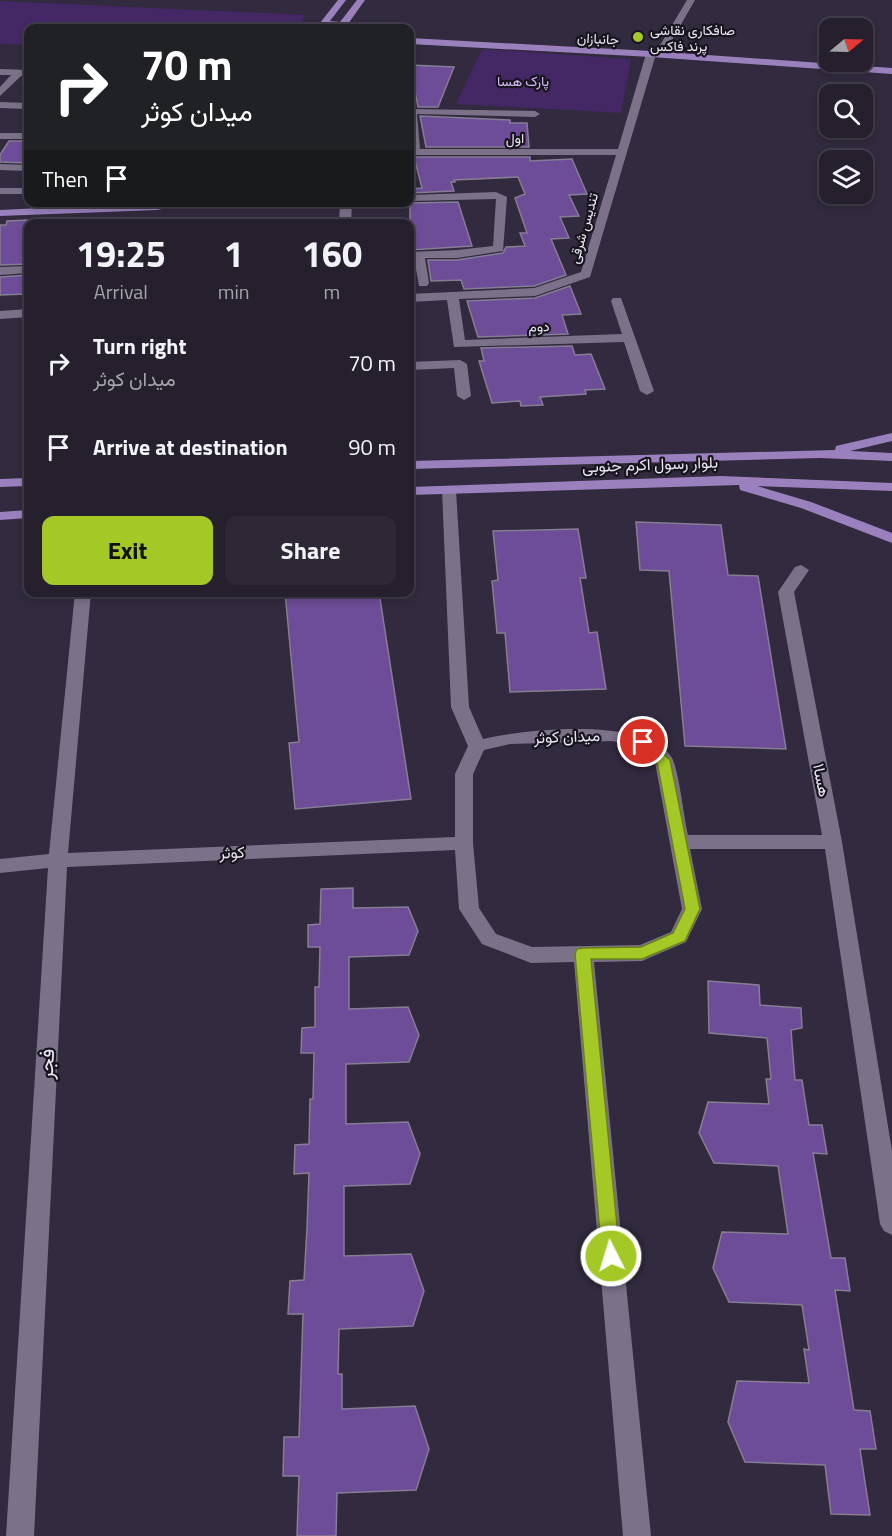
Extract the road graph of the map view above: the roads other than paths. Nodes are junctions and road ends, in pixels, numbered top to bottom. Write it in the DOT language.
graph roads {
  1 [pos="342,0"];
  2 [pos="361,0"];
  3 [pos="691,0"];
  4 [pos="323,24"];
  5 [pos="343,24"];
  6 [pos="414,32"];
  7 [pos="414,41"];
  8 [pos="664,47"];
  9 [pos="651,54"];
  10 [pos="819,57"];
  11 [pos="873,61"];
  12 [pos="892,62"];
  13 [pos="892,71"];
  14 [pos="0,72"];
  15 [pos="23,73"];
  16 [pos="0,93"];
  17 [pos="0,105"];
  18 [pos="24,106"];
  19 [pos="414,111"];
  20 [pos="535,114"];
  21 [pos="7,126"];
  22 [pos="24,136"];
  23 [pos="0,137"];
  24 [pos="414,152"];
  25 [pos="620,152"];
  26 [pos="0,167"];
  27 [pos="24,168"];
  28 [pos="0,191"];
  29 [pos="24,191"];
  30 [pos="414,198"];
  31 [pos="24,201"];
  32 [pos="0,202"];
  33 [pos="157,207"];
  34 [pos="0,213"];
  35 [pos="414,255"];
  36 [pos="24,270"];
  37 [pos="0,271"];
  38 [pos="423,283"];
  39 [pos="453,297"];
  40 [pos="414,298"];
  41 [pos="617,301"];
  42 [pos="24,313"];
  43 [pos="0,315"];
  44 [pos="629,338"];
  45 [pos="459,344"];
  46 [pos="460,364"];
  47 [pos="414,366"];
  48 [pos="647,391"];
  49 [pos="464,396"];
  50 [pos="892,437"];
  51 [pos="820,454"];
  52 [pos="892,458"];
  53 [pos="414,465"];
  54 [pos="721,480"];
  55 [pos="24,482"];
  56 [pos="0,483"];
  57 [pos="892,487"];
  58 [pos="449,490"];
  59 [pos="414,491"];
  60 [pos="24,514"];
  61 [pos="0,516"];
  62 [pos="892,538"];
  63 [pos="801,570"];
  64 [pos="83,597"];
  65 [pos="477,746"];
  66 [pos="679,842"];
  67 [pos="833,842"];
  68 [pos="464,843"];
  69 [pos="58,860"];
  70 [pos="0,866"];
  71 [pos="583,954"];
  72 [pos="892,1224"];
  73 [pos="20,1536"];
  74 [pos="637,1536"];
  1 -- 4 [label="main road"];
  2 -- 5 [label="main road"];
  3 -- 8 [label="street"];
  6 -- 8 [label="main road, جانبازان"];
  7 -- 9 [label="main road, جانبازان"];
  8 -- 10 [label="main road, جانبازان"];
  9 -- 13 [label="main road, جانبازان"];
  9 -- 25 [label="street, تندیس شرقی"];
  11 -- 12 [label="main road"];
  14 -- 15 [label="street"];
  15 -- 16 [label="street"];
  17 -- 18 [label="street"];
  19 -- 20 [label="street"];
  21 -- 23 [label="street"];
  22 -- 23 [label="street"];
  24 -- 25 [label="street, اول"];
  25 -- 39 [label="street, تندیس شرقی"];
  26 -- 27 [label="street"];
  28 -- 29 [label="street"];
  30 -- 35 [label="street"];
  31 -- 32 [label="main road"];
  33 -- 34 [label="main road"];
  35 -- 38 [label="street"];
  36 -- 37 [label="street"];
  39 -- 40 [label="street, تندیس شرقی"];
  39 -- 45 [label="street"];
  41 -- 44 [label="street"];
  42 -- 43 [label="street"];
  44 -- 45 [label="street, دوم"];
  44 -- 48 [label="street"];
  45 -- 46 [label="street"];
  46 -- 47 [label="street"];
  46 -- 49 [label="street"];
  50 -- 51 [label="main road"];
  51 -- 52 [label="main road, بلوار رسول اکرم جنوبی"];
  51 -- 53 [label="main road, بلوار رسول اکرم جنوبی"];
  54 -- 57 [label="main road, بلوار رسول اکرم جنوبی"];
  54 -- 58 [label="main road, بلوار رسول اکرم جنوبی"];
  54 -- 62 [label="main road"];
  55 -- 56 [label="main road"];
  58 -- 59 [label="main road, بلوار رسول اکرم جنوبی"];
  58 -- 65 [label="street"];
  60 -- 61 [label="main road"];
  63 -- 67 [label="street, هسا۱"];
  64 -- 69 [label="street, فجر"];
  65 -- 66 [label="street, میدان کوثر"];
  65 -- 68 [label="street, میدان کوثر"];
  66 -- 67 [label="street"];
  66 -- 71 [label="street, میدان کوثر"];
  67 -- 72 [label="street, هسا۱"];
  68 -- 69 [label="street, کوثر"];
  68 -- 71 [label="street, میدان کوثر"];
  69 -- 70 [label="street, کوثر"];
  69 -- 73 [label="street, فجر"];
  71 -- 74 [label="street"];
}
